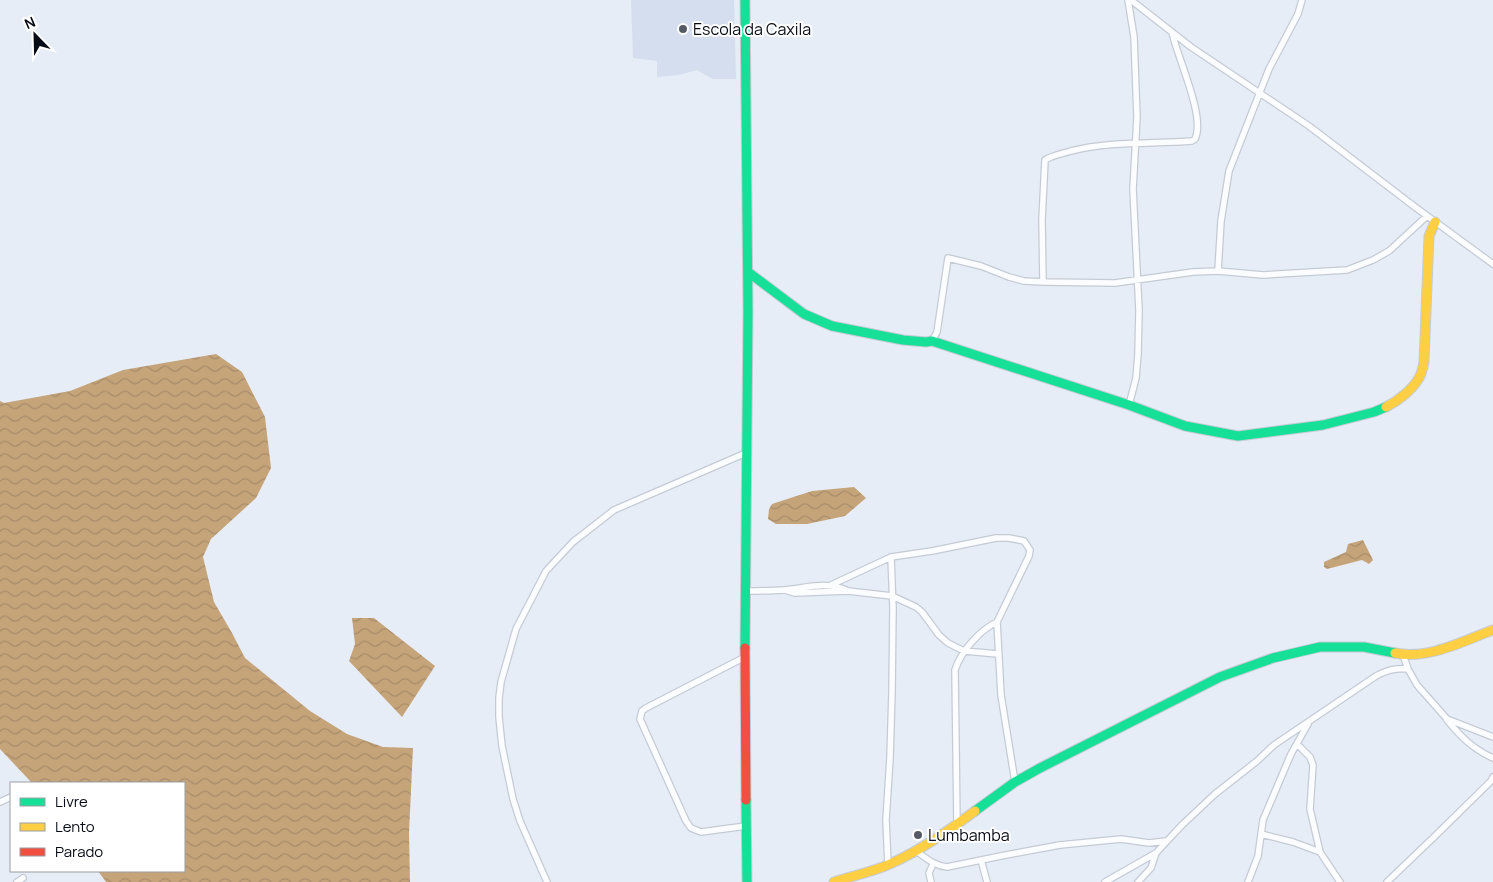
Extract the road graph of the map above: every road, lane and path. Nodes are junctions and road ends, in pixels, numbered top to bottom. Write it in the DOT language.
graph roads {
  1 [pos="745,0"];
  2 [pos="1130,0"];
  3 [pos="1302,0"];
  4 [pos="1172,32"];
  5 [pos="1260,93"];
  6 [pos="1136,142"];
  7 [pos="1427,216"];
  8 [pos="1435,222"];
  9 [pos="1493,264"];
  10 [pos="1218,271"];
  11 [pos="748,272"];
  12 [pos="1137,280"];
  13 [pos="1044,282"];
  14 [pos="932,341"];
  15 [pos="1130,405"];
  16 [pos="746,453"];
  17 [pos="891,557"];
  18 [pos="831,585"];
  19 [pos="785,590"];
  20 [pos="745,591"];
  21 [pos="848,591"];
  22 [pos="892,596"];
  23 [pos="997,622"];
  24 [pos="1493,630"];
  25 [pos="964,651"];
  26 [pos="998,654"];
  27 [pos="1403,655"];
  28 [pos="745,657"];
  29 [pos="1408,669"];
  30 [pos="1447,719"];
  31 [pos="1309,722"];
  32 [pos="1493,737"];
  33 [pos="1297,744"];
  34 [pos="1493,758"];
  35 [pos="1493,777"];
  36 [pos="1015,782"];
  37 [pos="957,824"];
  38 [pos="746,826"];
  39 [pos="1261,834"];
  40 [pos="1166,841"];
  41 [pos="916,852"];
  42 [pos="1156,852"];
  43 [pos="1320,852"];
  44 [pos="981,860"];
  45 [pos="933,864"];
  46 [pos="888,865"];
  47 [pos="547,882"];
  48 [pos="747,882"];
  49 [pos="834,882"];
  50 [pos="931,882"];
  51 [pos="986,882"];
  52 [pos="1105,882"];
  53 [pos="1138,882"];
  54 [pos="1248,882"];
  55 [pos="1340,882"];
  56 [pos="1387,882"];
  1 -- 11 [label="street"];
  2 -- 4 [label="street"];
  2 -- 6 [label="street"];
  3 -- 5 [label="street"];
  4 -- 5 [label="street"];
  4 -- 6 [label="street"];
  5 -- 7 [label="street"];
  5 -- 10 [label="street"];
  6 -- 12 [label="street"];
  6 -- 13 [label="street"];
  7 -- 8 [label="street"];
  7 -- 10 [label="street"];
  8 -- 9 [label="street"];
  8 -- 15 [label="street"];
  10 -- 12 [label="street"];
  11 -- 14 [label="street"];
  11 -- 16 [label="street"];
  12 -- 13 [label="street"];
  12 -- 15 [label="street"];
  13 -- 14 [label="street"];
  14 -- 15 [label="street"];
  16 -- 20 [label="street"];
  16 -- 47 [label="street"];
  17 -- 18 [label="street"];
  17 -- 22 [label="street"];
  17 -- 23 [label="street"];
  18 -- 19 [label="street"];
  18 -- 21 [label="street"];
  19 -- 20 [label="street"];
  19 -- 21 [label="street"];
  20 -- 28 [label="street"];
  21 -- 22 [label="street"];
  22 -- 25 [label="street"];
  22 -- 46 [label="street"];
  23 -- 25 [label="street"];
  23 -- 26 [label="street"];
  24 -- 27 [label="street"];
  25 -- 26 [label="street"];
  25 -- 37 [label="street"];
  26 -- 36 [label="street"];
  27 -- 29 [label="street"];
  27 -- 36 [label="street"];
  28 -- 38 [label="street"];
  28 -- 38 [label="street"];
  29 -- 30 [label="street"];
  29 -- 31 [label="street"];
  30 -- 32 [label="street"];
  30 -- 34 [label="street"];
  31 -- 33 [label="street"];
  31 -- 40 [label="street"];
  33 -- 39 [label="street"];
  33 -- 43 [label="street"];
  35 -- 56 [label="street"];
  36 -- 37 [label="street"];
  37 -- 41 [label="street"];
  38 -- 48 [label="street"];
  39 -- 43 [label="street"];
  39 -- 54 [label="street"];
  40 -- 42 [label="street"];
  40 -- 44 [label="street"];
  41 -- 45 [label="street"];
  41 -- 46 [label="street"];
  42 -- 52 [label="street"];
  42 -- 53 [label="street"];
  43 -- 55 [label="street"];
  44 -- 45 [label="street"];
  44 -- 51 [label="street"];
  45 -- 50 [label="street"];
  46 -- 49 [label="street"];
}
